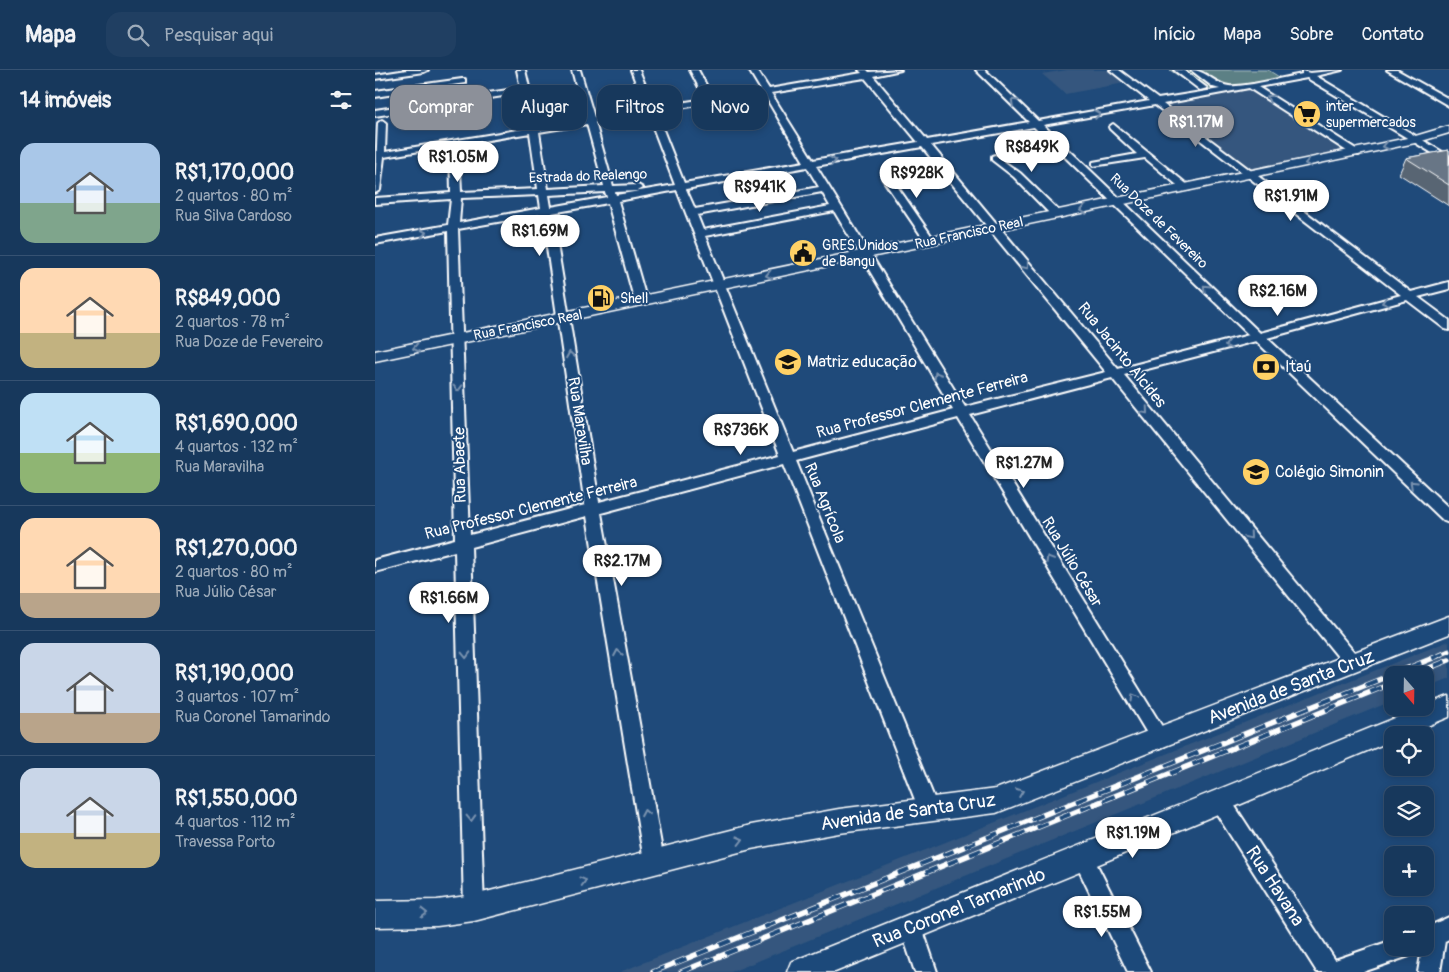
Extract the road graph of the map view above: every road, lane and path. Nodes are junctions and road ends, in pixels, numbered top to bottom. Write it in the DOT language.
graph roads {
  1 [pos="424,70"];
  2 [pos="462,70"];
  3 [pos="521,70"];
  4 [pos="576,70"];
  5 [pos="635,70"];
  6 [pos="694,70"];
  7 [pos="753,70"];
  8 [pos="897,70"];
  9 [pos="980,70"];
  10 [pos="1114,70"];
  11 [pos="1178,70"];
  12 [pos="1195,70"];
  13 [pos="1301,70"];
  14 [pos="1338,70"];
  15 [pos="1391,70"];
  16 [pos="865,72"];
  17 [pos="1309,75"];
  18 [pos="375,77"];
  19 [pos="462,81"];
  20 [pos="462,85"];
  21 [pos="523,85"];
  22 [pos="641,85"];
  23 [pos="702,85"];
  24 [pos="762,85"];
  25 [pos="1251,86"];
  26 [pos="1233,89"];
  27 [pos="768,91"];
  28 [pos="1211,93"];
  29 [pos="375,94"];
  30 [pos="768,94"];
  31 [pos="1156,103"];
  32 [pos="1449,103"];
  33 [pos="390,111"];
  34 [pos="375,113"];
  35 [pos="597,119"];
  36 [pos="591,120"];
  37 [pos="587,121"];
  38 [pos="1039,124"];
  39 [pos="1113,127"];
  40 [pos="379,129"];
  41 [pos="1449,129"];
  42 [pos="527,130"];
  43 [pos="533,130"];
  44 [pos="660,130"];
  45 [pos="1415,140"];
  46 [pos="454,143"];
  47 [pos="926,144"];
  48 [pos="1356,153"];
  49 [pos="378,155"];
  50 [pos="1144,155"];
  51 [pos="995,158"];
  52 [pos="1449,160"];
  53 [pos="1096,164"];
  54 [pos="809,165"];
  55 [pos="1250,175"];
  56 [pos="887,178"];
  57 [pos="682,187"];
  58 [pos="824,188"];
  59 [pos="1186,188"];
  60 [pos="609,189"];
  61 [pos="375,190"];
  62 [pos="542,192"];
  63 [pos="455,196"];
  64 [pos="780,196"];
  65 [pos="612,200"];
  66 [pos="375,201"];
  67 [pos="1117,202"];
  68 [pos="741,204"];
  69 [pos="836,208"];
  70 [pos="545,212"];
  71 [pos="691,213"];
  72 [pos="1057,215"];
  73 [pos="791,217"];
  74 [pos="751,224"];
  75 [pos="453,228"];
  76 [pos="995,228"];
  77 [pos="700,234"];
  78 [pos="375,241"];
  79 [pos="930,241"];
  80 [pos="864,255"];
  81 [pos="719,285"];
  82 [pos="1449,285"];
  83 [pos="1408,296"];
  84 [pos="641,302"];
  85 [pos="564,318"];
  86 [pos="1449,326"];
  87 [pos="1258,337"];
  88 [pos="457,339"];
  89 [pos="375,356"];
  90 [pos="1114,374"];
  91 [pos="960,413"];
  92 [pos="789,459"];
  93 [pos="593,510"];
  94 [pos="1449,517"];
  95 [pos="462,544"];
  96 [pos="375,566"];
  97 [pos="1449,625"];
  98 [pos="1353,663"];
  99 [pos="1449,706"];
  100 [pos="1160,739"];
  101 [pos="1220,801"];
  102 [pos="929,810"];
  103 [pos="1083,858"];
  104 [pos="654,861"];
  105 [pos="475,908"];
  106 [pos="375,914"];
  107 [pos="911,927"];
  108 [pos="1436,934"];
  109 [pos="1384,954"];
  110 [pos="801,972"];
  111 [pos="926,972"];
  112 [pos="1140,972"];
  113 [pos="1331,972"];
  114 [pos="1429,972"];
  1 -- 18 [label="street"];
  2 -- 19 [label="street"];
  3 -- 21 [label="street, Rua Maravilha"];
  4 -- 36 [label="street"];
  5 -- 22 [label="street, Rua Agrícola"];
  6 -- 23 [label="street"];
  7 -- 24 [label="street, Rua Júlio César"];
  8 -- 16 [label="street"];
  38 -- 9 [label="street, Rua Doze de Fevereiro, one-way"];
  10 -- 31 [label="street"];
  11 -- 28 [label="street"];
  12 -- 26 [label="street"];
  13 -- 17 [label="street"];
  14 -- 17 [label="street"];
  15 -- 32 [label="street"];
  16 -- 27 [label="street"];
  16 -- 47 [label="street, Rua Jacinto Alcides"];
  17 -- 25 [label="street"];
  17 -- 45 [label="street"];
  19 -- 20 [label="street"];
  19 -- 29 [label="street"];
  25 -- 26 [label="street"];
  48 -- 25 [label="street, one-way"];
  26 -- 28 [label="street"];
  28 -- 31 [label="street"];
  30 -- 54 [label="street, Rua Júlio César"];
  38 -- 31 [label="street, one-way"];
  31 -- 55 [label="street"];
  33 -- 34 [label="street"];
  35 -- 36 [label="street"];
  36 -- 37 [label="street"];
  36 -- 60 [label="street"];
  38 -- 47 [label="street"];
  38 -- 67 [label="street, Rua Doze de Fevereiro"];
  39 -- 50 [label="street"];
  40 -- 49 [label="street"];
  41 -- 45 [label="main road"];
  42 -- 46 [label="street"];
  43 -- 62 [label="street, Rua Maravilha"];
  44 -- 57 [label="street, Rua Agrícola"];
  45 -- 48 [label="main road, Rua Francisco Real, one-way"];
  45 -- 52 [label="street"];
  46 -- 49 [label="street"];
  46 -- 63 [label="street, Rua Abaete"];
  54 -- 47 [label="street, one-way"];
  47 -- 76 [label="street, Rua Jacinto Alcides"];
  48 -- 55 [label="main road, Rua Francisco Real, one-way"];
  49 -- 61 [label="street"];
  50 -- 53 [label="street"];
  50 -- 59 [label="street"];
  51 -- 72 [label="street"];
  54 -- 57 [label="street"];
  54 -- 58 [label="street, Rua Júlio César"];
  55 -- 59 [label="main road, Rua Francisco Real"];
  55 -- 83 [label="street"];
  56 -- 79 [label="street"];
  57 -- 60 [label="street, Estrada do Realengo"];
  57 -- 65 [label="street"];
  57 -- 71 [label="street, Rua Agrícola"];
  58 -- 64 [label="street"];
  58 -- 69 [label="street, Rua Júlio César"];
  59 -- 67 [label="main road, Rua Francisco Real"];
  60 -- 62 [label="street, Estrada do Realengo"];
  60 -- 65 [label="street"];
  62 -- 63 [label="street, Estrada do Realengo"];
  62 -- 70 [label="street, Rua Maravilha"];
  63 -- 66 [label="street, Estrada do Realengo"];
  63 -- 75 [label="street, Rua Abaete"];
  64 -- 68 [label="street"];
  64 -- 73 [label="street"];
  65 -- 70 [label="street"];
  65 -- 84 [label="street"];
  67 -- 72 [label="main road, Rua Francisco Real, one-way"];
  87 -- 67 [label="street, Rua Doze de Fevereiro, one-way"];
  68 -- 71 [label="street"];
  68 -- 74 [label="street"];
  69 -- 73 [label="street"];
  69 -- 80 [label="street, Rua Júlio César"];
  70 -- 75 [label="street"];
  70 -- 85 [label="street, Rua Maravilha"];
  71 -- 77 [label="street, Rua Agrícola"];
  72 -- 76 [label="main road, Rua Francisco Real"];
  73 -- 74 [label="street"];
  74 -- 77 [label="street"];
  78 -- 75 [label="street, one-way"];
  75 -- 88 [label="street, Rua Abaete"];
  76 -- 79 [label="main road, Rua Francisco Real"];
  76 -- 90 [label="street, Rua Jacinto Alcides, one-way"];
  77 -- 81 [label="street, Rua Agrícola"];
  79 -- 80 [label="main road, Rua Francisco Real"];
  80 -- 81 [label="main road, Rua Francisco Real, one-way"];
  91 -- 80 [label="street, Rua Júlio César, one-way"];
  81 -- 84 [label="main road, Rua Francisco Real"];
  81 -- 92 [label="street, Rua Agrícola"];
  82 -- 83 [label="street, Rua Professor Clemente Ferreira"];
  83 -- 86 [label="street"];
  83 -- 87 [label="street, Rua Professor Clemente Ferreira, one-way"];
  84 -- 85 [label="main road, Rua Francisco Real"];
  85 -- 88 [label="main road, Rua Francisco Real"];
  93 -- 85 [label="street, Rua Maravilha, one-way"];
  87 -- 90 [label="street, Rua Professor Clemente Ferreira, one-way"];
  94 -- 87 [label="street, Rua Doze de Fevereiro, one-way"];
  88 -- 89 [label="main road, Rua Francisco Real, one-way"];
  88 -- 95 [label="street, Rua Abaete, one-way"];
  90 -- 91 [label="street, Rua Professor Clemente Ferreira"];
  90 -- 98 [label="street, Rua Jacinto Alcides, one-way"];
  91 -- 92 [label="street, Rua Professor Clemente Ferreira"];
  100 -- 91 [label="street, Rua Júlio César, one-way"];
  92 -- 93 [label="street, Rua Professor Clemente Ferreira"];
  92 -- 102 [label="street, Rua Agrícola"];
  93 -- 95 [label="street, Rua Professor Clemente Ferreira"];
  104 -- 93 [label="street, Rua Maravilha, one-way"];
  95 -- 96 [label="street, Rua Professor Clemente Ferreira"];
  95 -- 105 [label="street, Rua Abaete, one-way"];
  97 -- 98 [label="main road, Avenida de Santa Cruz"];
  98 -- 100 [label="main road, Avenida de Santa Cruz"];
  99 -- 101 [label="main road, Rua Coronel Tamarindo"];
  102 -- 100 [label="main road, Avenida de Santa Cruz, one-way"];
  101 -- 103 [label="main road, Rua Coronel Tamarindo"];
  101 -- 113 [label="street, Rua Havana"];
  104 -- 102 [label="main road, Avenida de Santa Cruz, one-way"];
  103 -- 107 [label="main road, Rua Coronel Tamarindo"];
  103 -- 112 [label="street"];
  105 -- 104 [label="main road, Avenida de Santa Cruz, one-way"];
  106 -- 105 [label="main road, Avenida de Santa Cruz, one-way"];
  107 -- 110 [label="main road, Rua Coronel Tamarindo"];
  107 -- 111 [label="street"];
  108 -- 114 [label="street"];
  109 -- 113 [label="street"];
}
